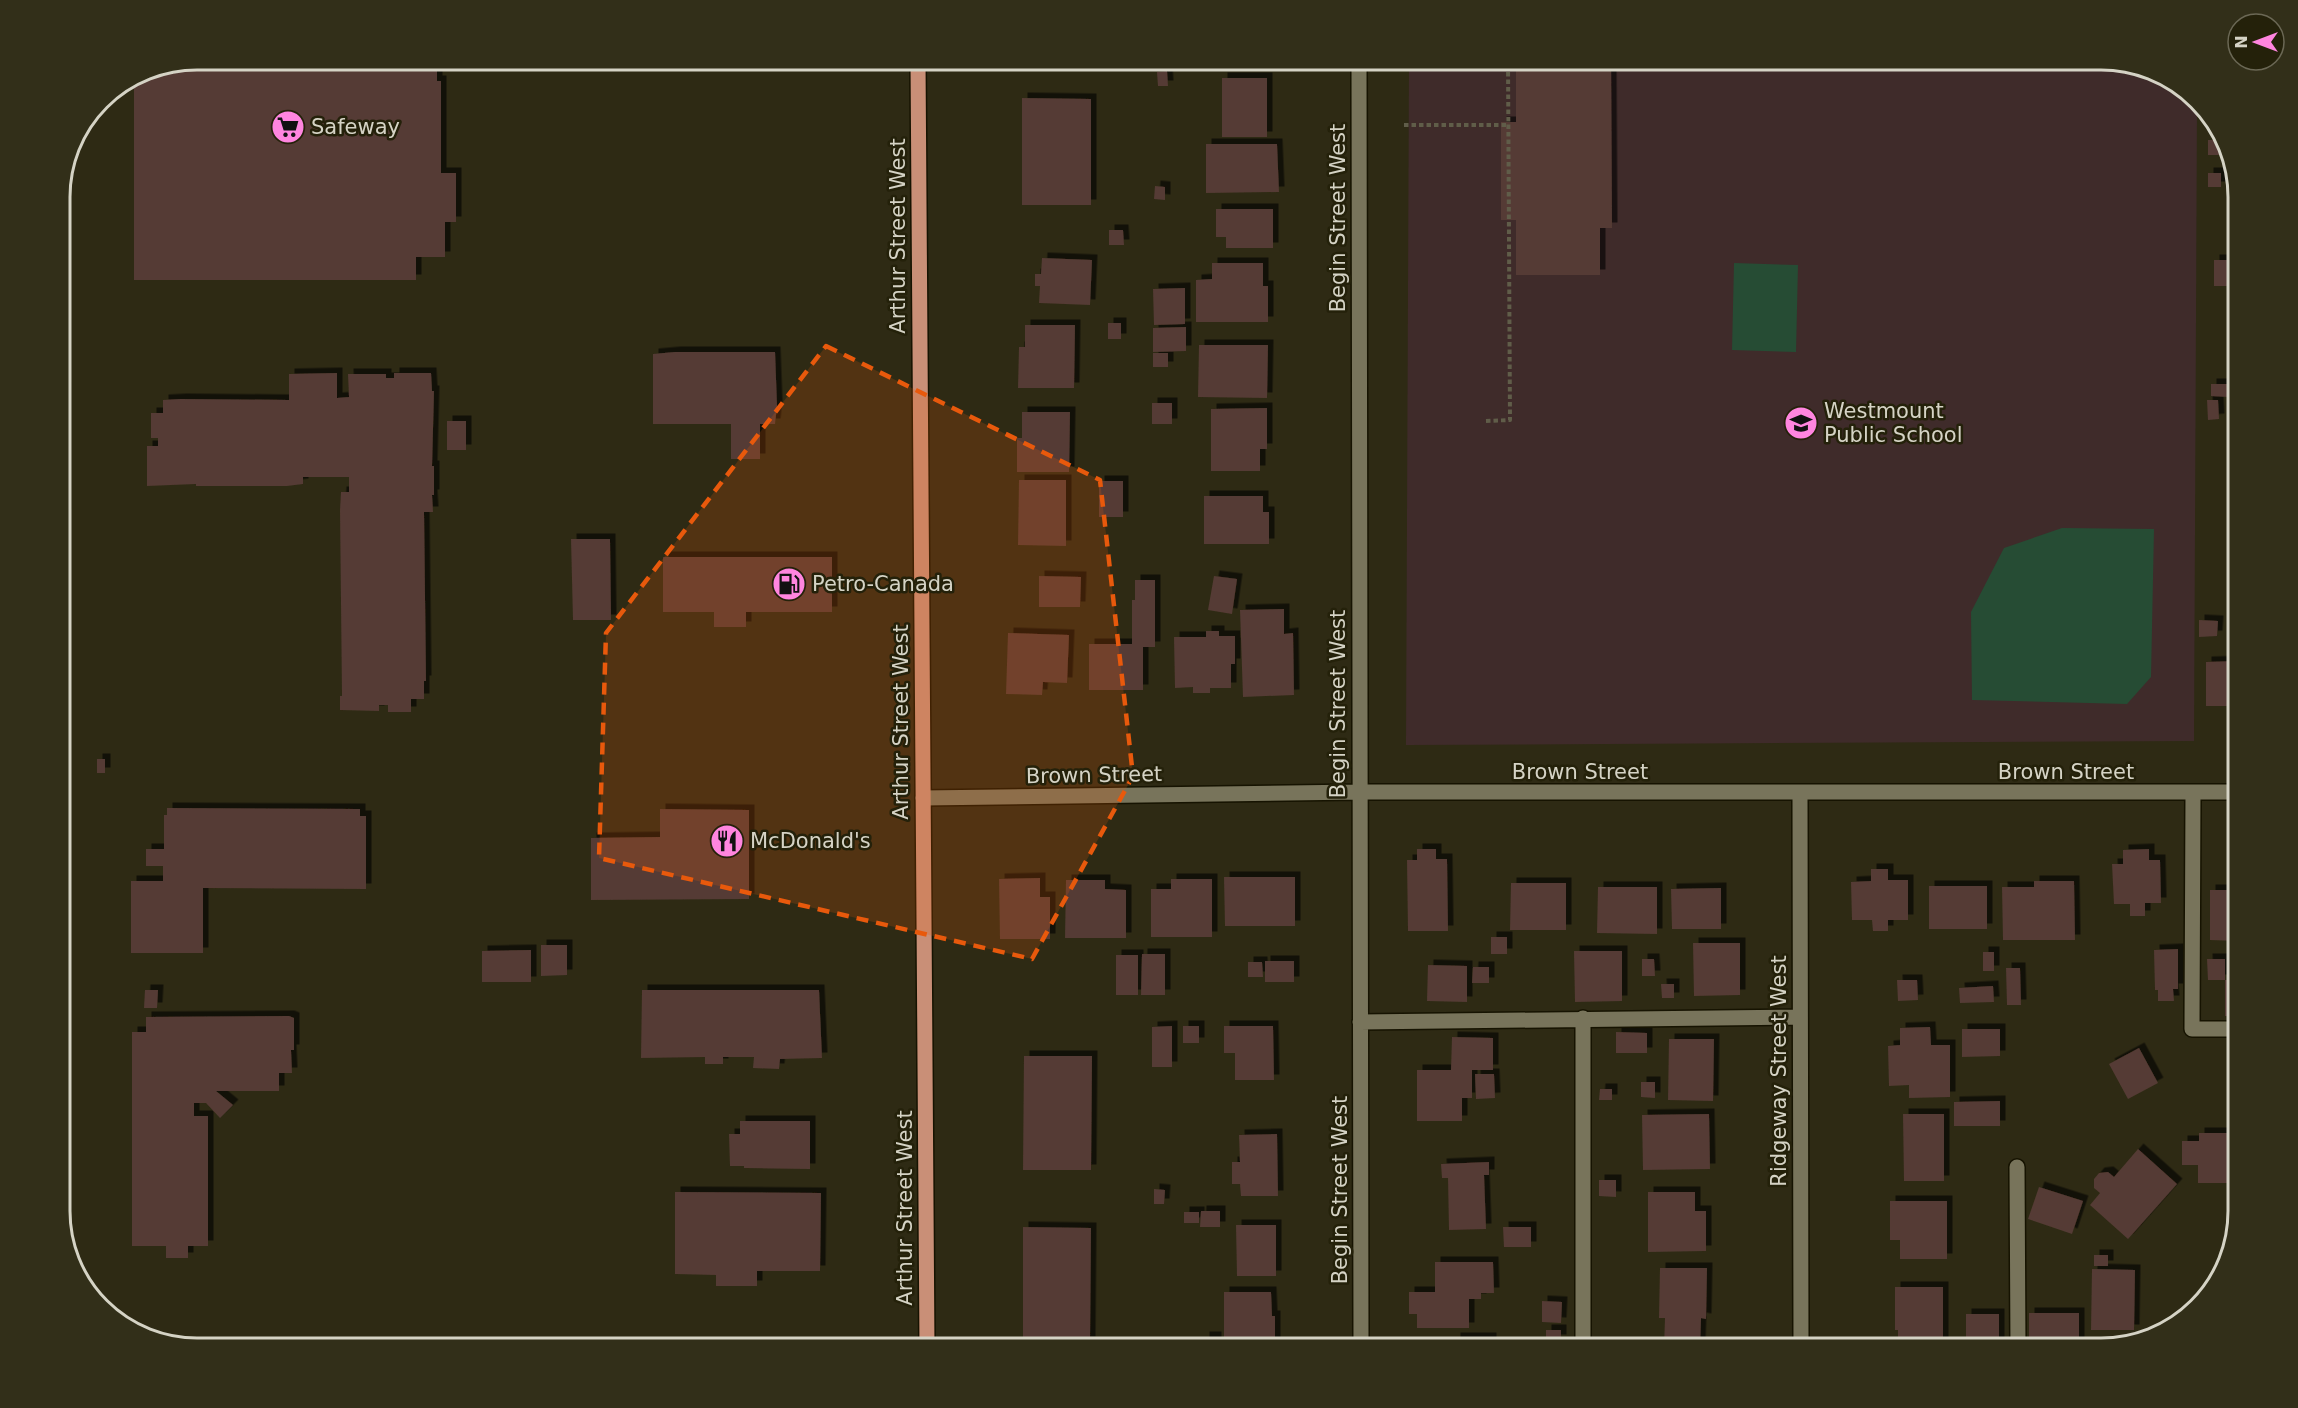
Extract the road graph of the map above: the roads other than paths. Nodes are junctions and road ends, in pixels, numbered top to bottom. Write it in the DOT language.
graph roads {
  1 [pos="1359,70"];
  2 [pos="918,71"];
  3 [pos="1359,792"];
  4 [pos="2193,792"];
  5 [pos="2228,792"];
  6 [pos="1800,794"];
  7 [pos="923,798"];
  8 [pos="1800,1017"];
  9 [pos="1583,1018"];
  10 [pos="1360,1022"];
  11 [pos="2228,1029"];
  12 [pos="2017,1167"];
  13 [pos="927,1338"];
  14 [pos="1361,1338"];
  15 [pos="1583,1338"];
  16 [pos="1801,1338"];
  17 [pos="2018,1338"];
  1 -- 3 [label="street, Begin Street West"];
  2 -- 7 [label="main road, Arthur Street West"];
  3 -- 6 [label="street, Brown Street"];
  3 -- 7 [label="street, Brown Street"];
  3 -- 10 [label="street, Begin Street West"];
  4 -- 5 [label="street, Brown Street"];
  4 -- 6 [label="street, Brown Street"];
  4 -- 11 [label="street"];
  6 -- 8 [label="street, Ridgeway Street West"];
  7 -- 13 [label="main road, Arthur Street West"];
  8 -- 9 [label="street"];
  8 -- 16 [label="street, Ridgeway Street West"];
  9 -- 10 [label="street"];
  9 -- 15 [label="street"];
  10 -- 14 [label="street, Begin Street West"];
  12 -- 17 [label="street"];
}
